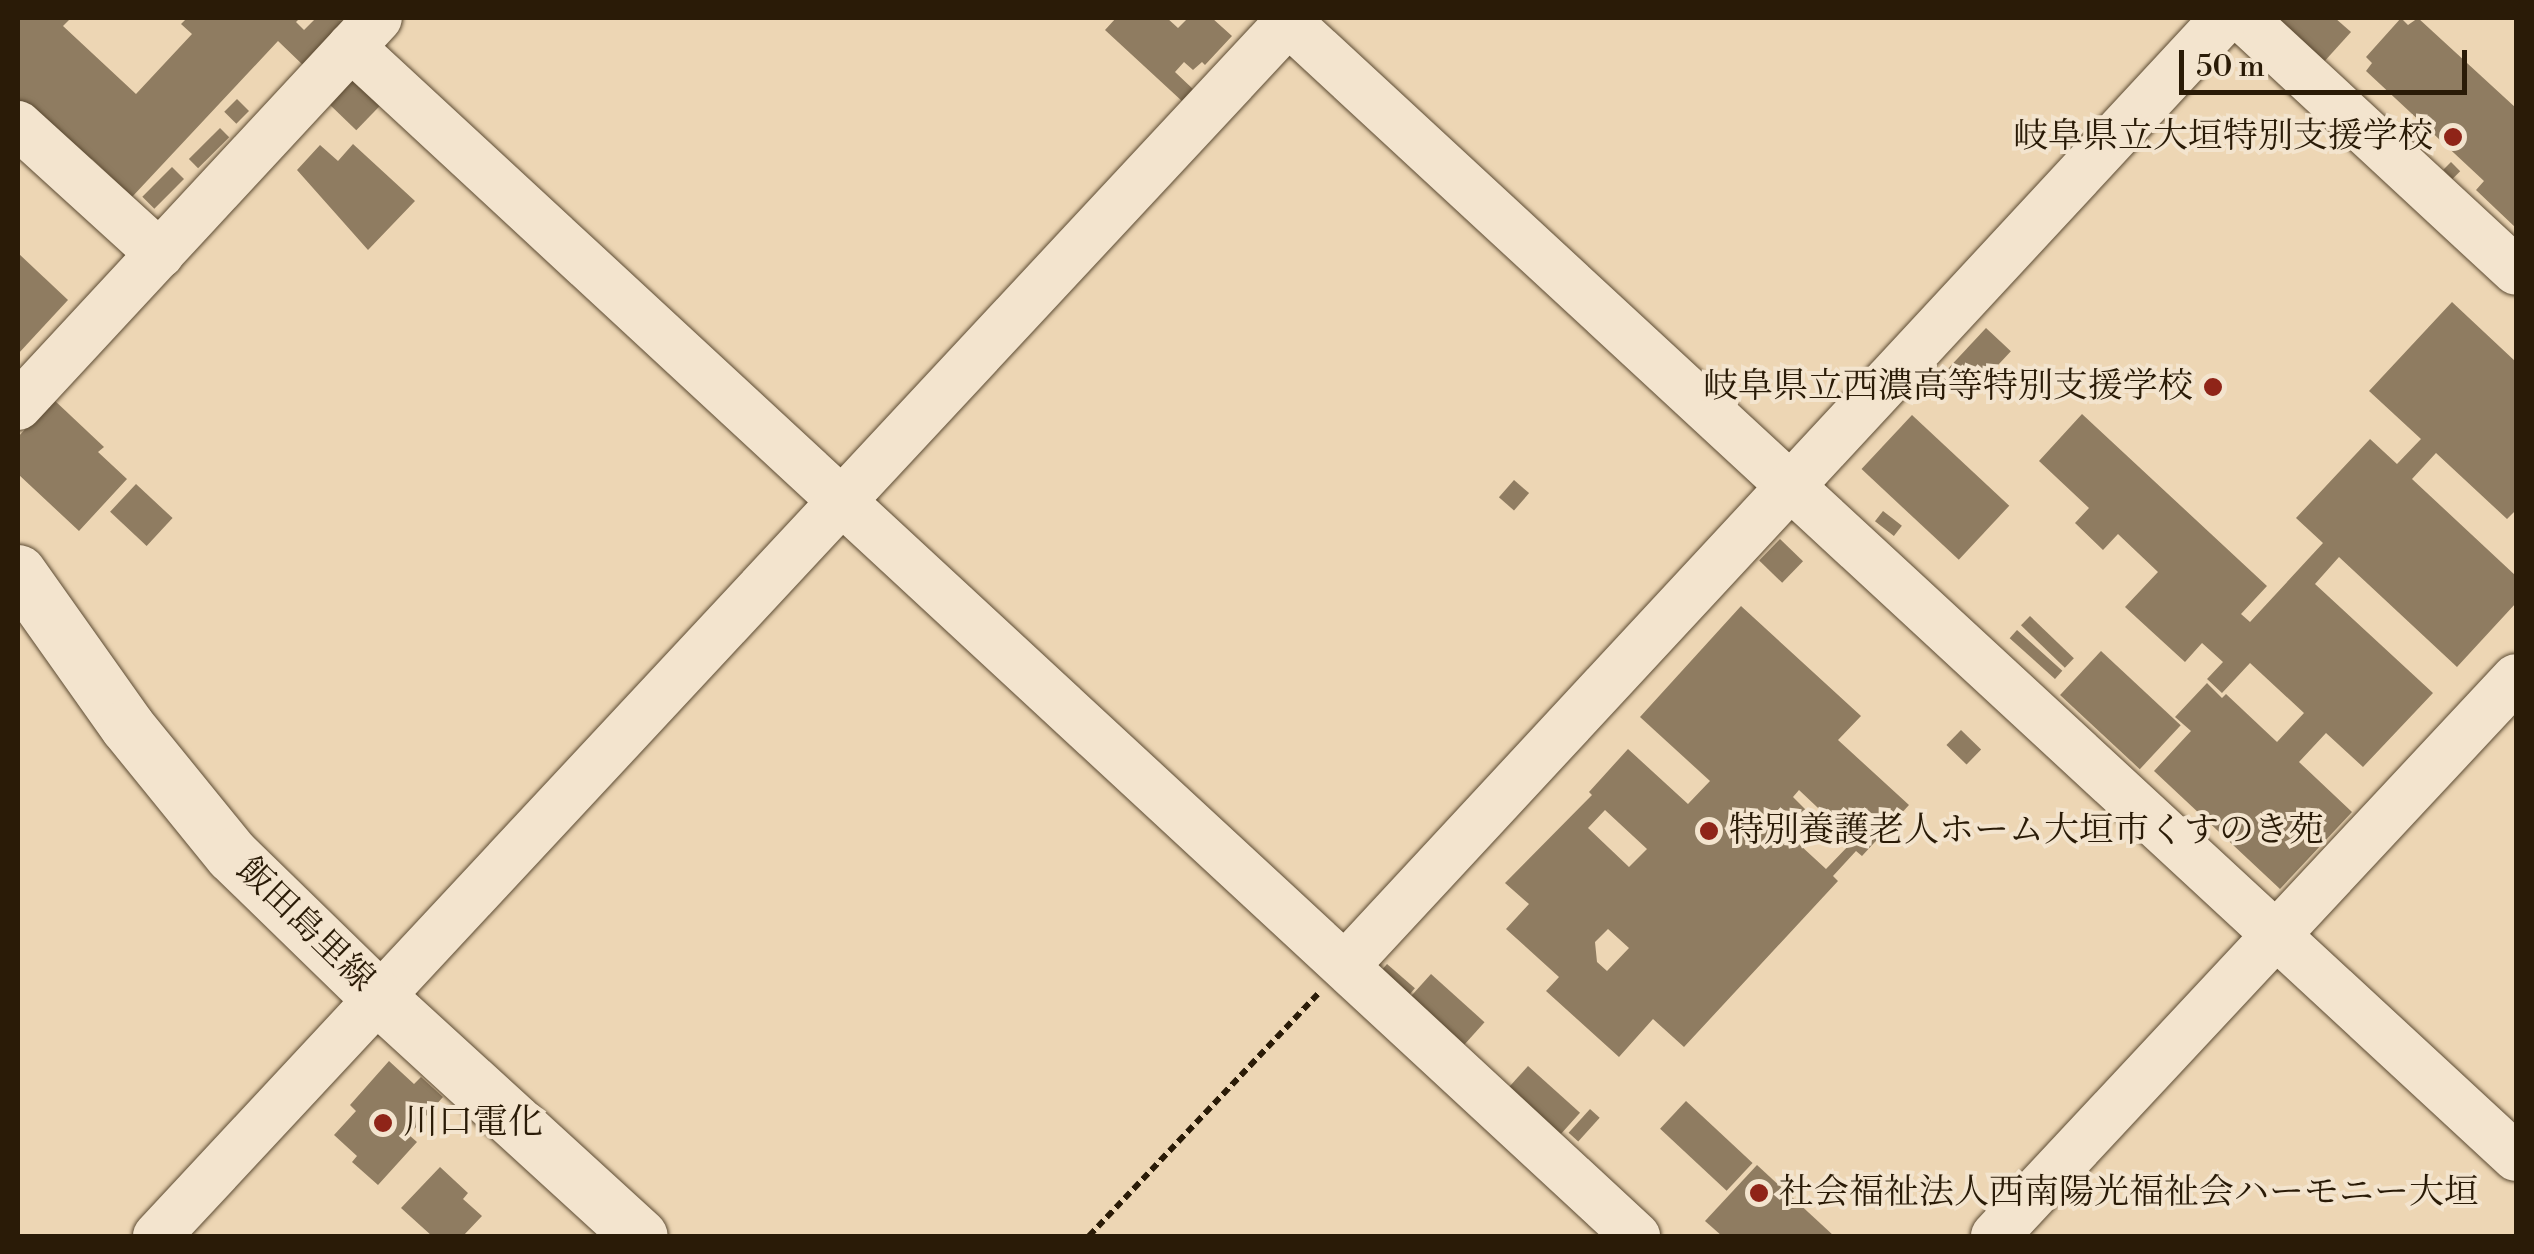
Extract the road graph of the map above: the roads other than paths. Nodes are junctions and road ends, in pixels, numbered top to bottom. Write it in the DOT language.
graph roads {
  1 [pos="2226,18"];
  2 [pos="2244,18"];
  3 [pos="1288,19"];
  4 [pos="364,32"];
  5 [pos="18,125"];
  6 [pos="160,254"];
  7 [pos="2516,271"];
  8 [pos="18,406"];
  9 [pos="1788,485"];
  10 [pos="843,504"];
  11 [pos="18,572"];
  12 [pos="2516,678"];
  13 [pos="2279,935"];
  14 [pos="1346,966"];
  15 [pos="379,998"];
  16 [pos="2516,1157"];
  17 [pos="157,1236"];
  18 [pos="640,1236"];
  19 [pos="1636,1236"];
  20 [pos="1995,1236"];
  1 -- 9 [label="street"];
  2 -- 7 [label="street"];
  3 -- 9 [label="street"];
  3 -- 10 [label="street"];
  4 -- 6 [label="street"];
  4 -- 10 [label="street"];
  5 -- 6 [label="street"];
  6 -- 8 [label="street"];
  9 -- 13 [label="street"];
  9 -- 14 [label="street"];
  10 -- 14 [label="street"];
  10 -- 15 [label="street"];
  11 -- 15 [label="main road, 飯田島里線"];
  12 -- 13 [label="street"];
  13 -- 16 [label="street"];
  13 -- 20 [label="street"];
  14 -- 19 [label="street"];
  15 -- 17 [label="street"];
  15 -- 18 [label="main road, 飯田島里線"];
}
